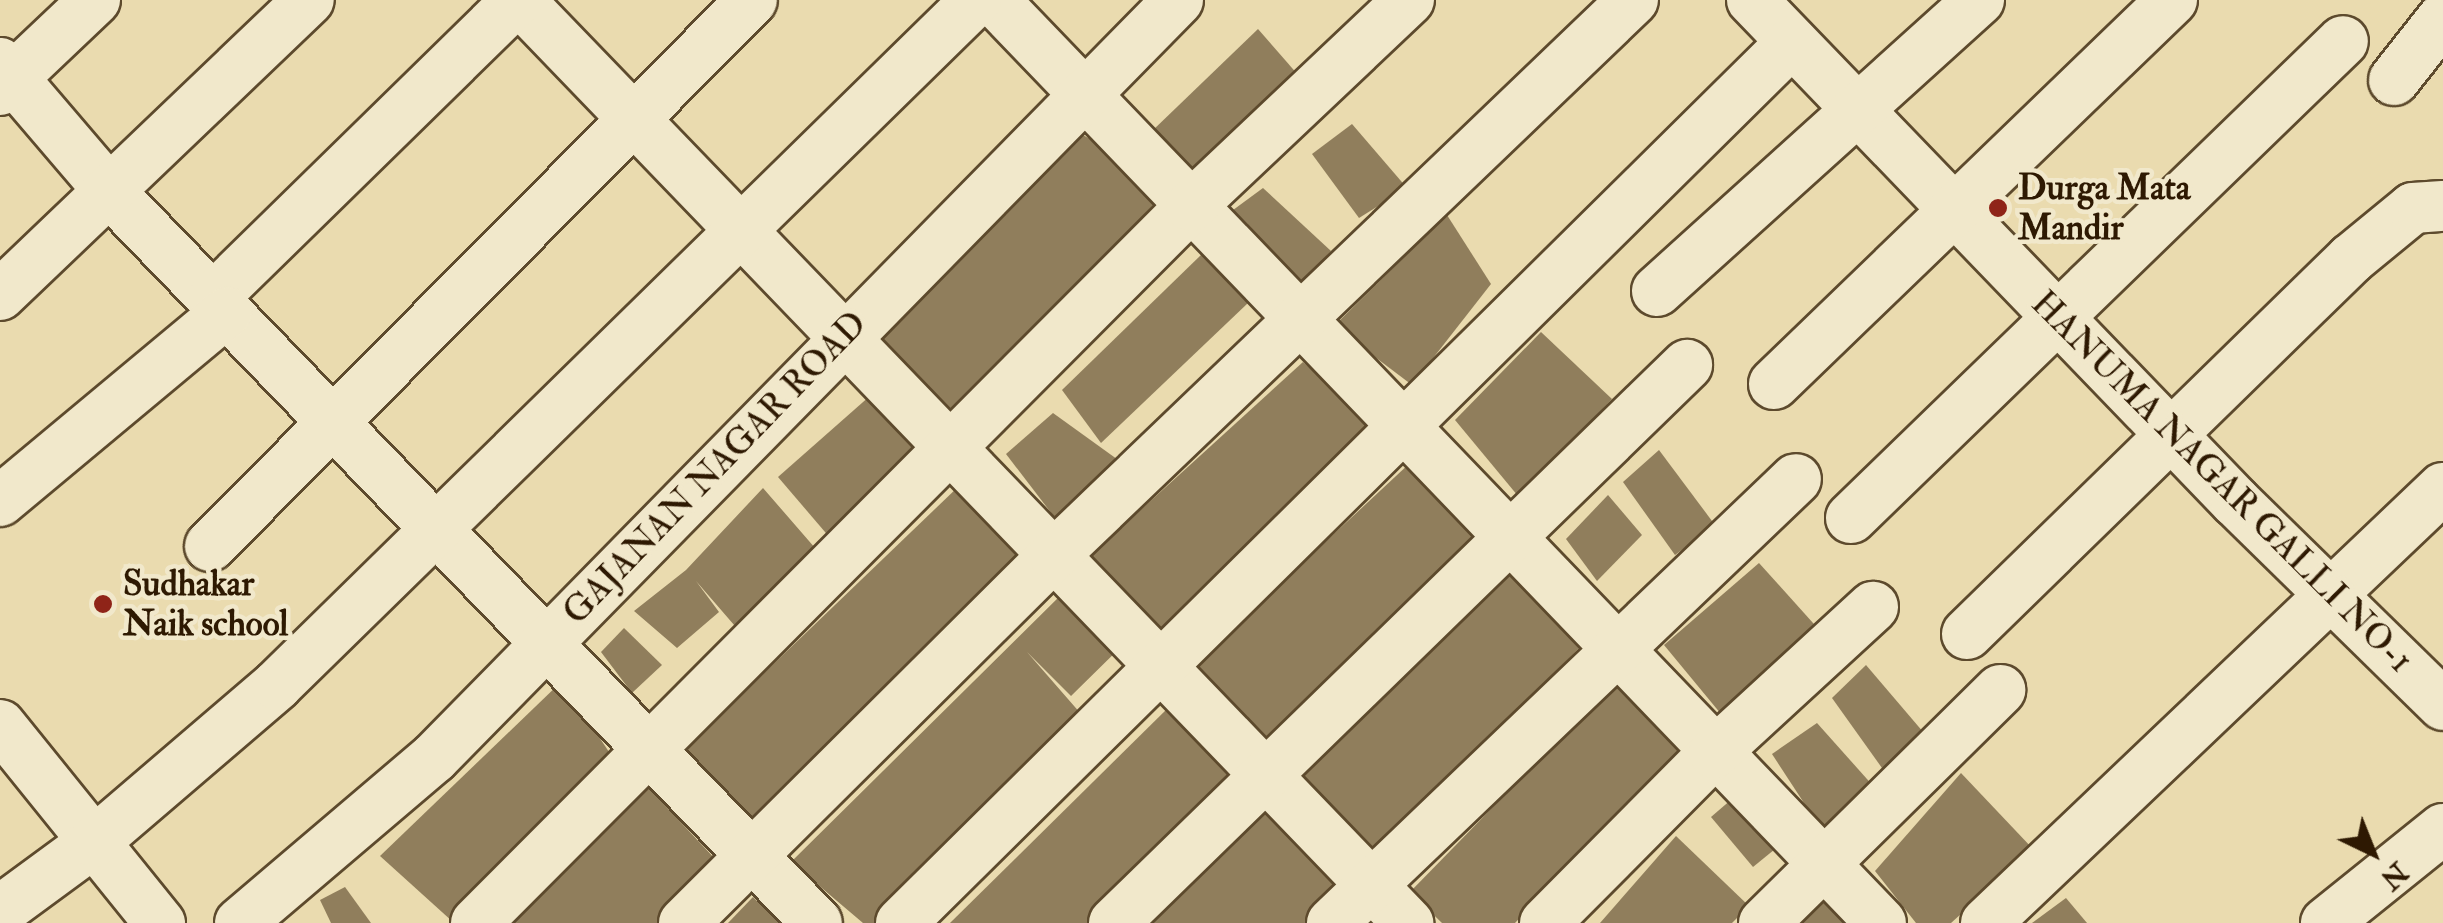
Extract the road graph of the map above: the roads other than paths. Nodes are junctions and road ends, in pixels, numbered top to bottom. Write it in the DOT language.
graph roads {
  1 [pos="95,0"];
  2 [pos="309,0"];
  3 [pos="518,0"];
  4 [pos="752,0"];
  5 [pos="976,0"];
  6 [pos="994,0"];
  7 [pos="1178,0"];
  8 [pos="1409,0"];
  9 [pos="1633,0"];
  10 [pos="1752,0"];
  11 [pos="1979,0"];
  12 [pos="2172,0"];
  13 [pos="2443,18"];
  14 [pos="2343,40"];
  15 [pos="1792,42"];
  16 [pos="4,77"];
  17 [pos="2394,80"];
  18 [pos="1085,95"];
  19 [pos="1858,110"];
  20 [pos="632,117"];
  21 [pos="112,194"];
  22 [pos="1191,206"];
  23 [pos="2443,206"];
  24 [pos="1956,212"];
  25 [pos="743,232"];
  26 [pos="1656,291"];
  27 [pos="0,296"];
  28 [pos="221,304"];
  29 [pos="1298,318"];
  30 [pos="2060,318"];
  31 [pos="842,336"];
  32 [pos="1687,365"];
  33 [pos="1774,384"];
  34 [pos="334,423"];
  35 [pos="1400,424"];
  36 [pos="2172,436"];
  37 [pos="950,448"];
  38 [pos="1796,479"];
  39 [pos="2443,488"];
  40 [pos="0,502"];
  41 [pos="1851,518"];
  42 [pos="439,533"];
  43 [pos="1507,536"];
  44 [pos="210,546"];
  45 [pos="1054,556"];
  46 [pos="2329,595"];
  47 [pos="1873,607"];
  48 [pos="1967,634"];
  49 [pos="545,644"];
  50 [pos="1613,648"];
  51 [pos="1160,665"];
  52 [pos="2000,690"];
  53 [pos="2443,705"];
  54 [pos="0,726"];
  55 [pos="649,750"];
  56 [pos="1714,753"];
  57 [pos="1265,775"];
  58 [pos="2440,837"];
  59 [pos="94,842"];
  60 [pos="753,857"];
  61 [pos="1824,864"];
  62 [pos="1371,885"];
  63 [pos="0,911"];
  64 [pos="160,923"];
  65 [pos="240,923"];
  66 [pos="476,923"];
  67 [pos="684,923"];
  68 [pos="817,923"];
  69 [pos="901,923"];
  70 [pos="1114,923"];
  71 [pos="1332,923"];
  72 [pos="1408,923"];
  73 [pos="1545,923"];
  74 [pos="1764,923"];
  75 [pos="1881,923"];
  76 [pos="1986,923"];
  77 [pos="2326,923"];
  1 -- 16 [label="street"];
  2 -- 21 [label="street"];
  3 -- 20 [label="street"];
  3 -- 28 [label="street"];
  4 -- 20 [label="street"];
  5 -- 25 [label="street"];
  6 -- 18 [label="street"];
  7 -- 18 [label="street, GAJANAN NAGAR ROAD"];
  8 -- 22 [label="street"];
  9 -- 29 [label="street"];
  10 -- 15 [label="street, HANUMA NAGAR GALLI NO-1"];
  11 -- 19 [label="street"];
  12 -- 24 [label="street"];
  13 -- 17 [label="street"];
  14 -- 30 [label="street"];
  15 -- 19 [label="street, HANUMA NAGAR GALLI NO-1"];
  15 -- 35 [label="street"];
  16 -- 21 [label="street"];
  18 -- 22 [label="street"];
  18 -- 31 [label="street, GAJANAN NAGAR ROAD"];
  19 -- 24 [label="street, HANUMA NAGAR GALLI NO-1"];
  19 -- 26 [label="street"];
  20 -- 25 [label="street"];
  20 -- 34 [label="street"];
  21 -- 27 [label="street"];
  21 -- 28 [label="street"];
  22 -- 29 [label="street"];
  22 -- 37 [label="street"];
  23 -- 36 [label="street"];
  24 -- 30 [label="street, HANUMA NAGAR GALLI NO-1"];
  24 -- 33 [label="street"];
  25 -- 31 [label="street"];
  25 -- 42 [label="street"];
  28 -- 34 [label="street"];
  28 -- 40 [label="street"];
  29 -- 35 [label="street"];
  29 -- 45 [label="street"];
  30 -- 36 [label="street, HANUMA NAGAR GALLI NO-1"];
  30 -- 41 [label="street"];
  31 -- 37 [label="street"];
  31 -- 49 [label="street, GAJANAN NAGAR ROAD"];
  32 -- 43 [label="street"];
  34 -- 42 [label="street"];
  34 -- 44 [label="street"];
  35 -- 43 [label="street"];
  35 -- 51 [label="street"];
  36 -- 46 [label="street, HANUMA NAGAR GALLI NO-1"];
  36 -- 48 [label="street"];
  37 -- 45 [label="street"];
  37 -- 55 [label="street"];
  38 -- 50 [label="street"];
  39 -- 46 [label="street"];
  42 -- 49 [label="street"];
  42 -- 59 [label="street"];
  43 -- 50 [label="street"];
  43 -- 57 [label="street"];
  45 -- 51 [label="street"];
  45 -- 60 [label="street"];
  46 -- 53 [label="street, HANUMA NAGAR GALLI NO-1"];
  46 -- 76 [label="street"];
  47 -- 56 [label="street"];
  49 -- 55 [label="street"];
  49 -- 65 [label="street, GAJANAN NAGAR ROAD"];
  50 -- 56 [label="street"];
  50 -- 62 [label="street"];
  51 -- 57 [label="street"];
  51 -- 69 [label="street"];
  52 -- 61 [label="street"];
  54 -- 59 [label="street"];
  55 -- 60 [label="street"];
  55 -- 66 [label="street"];
  56 -- 61 [label="street"];
  56 -- 73 [label="street"];
  57 -- 62 [label="street"];
  57 -- 70 [label="street"];
  58 -- 77 [label="street"];
  59 -- 63 [label="street"];
  59 -- 64 [label="street"];
  60 -- 67 [label="street"];
  60 -- 68 [label="street"];
  61 -- 74 [label="street"];
  61 -- 75 [label="street"];
  62 -- 71 [label="street"];
  62 -- 72 [label="street"];
}
